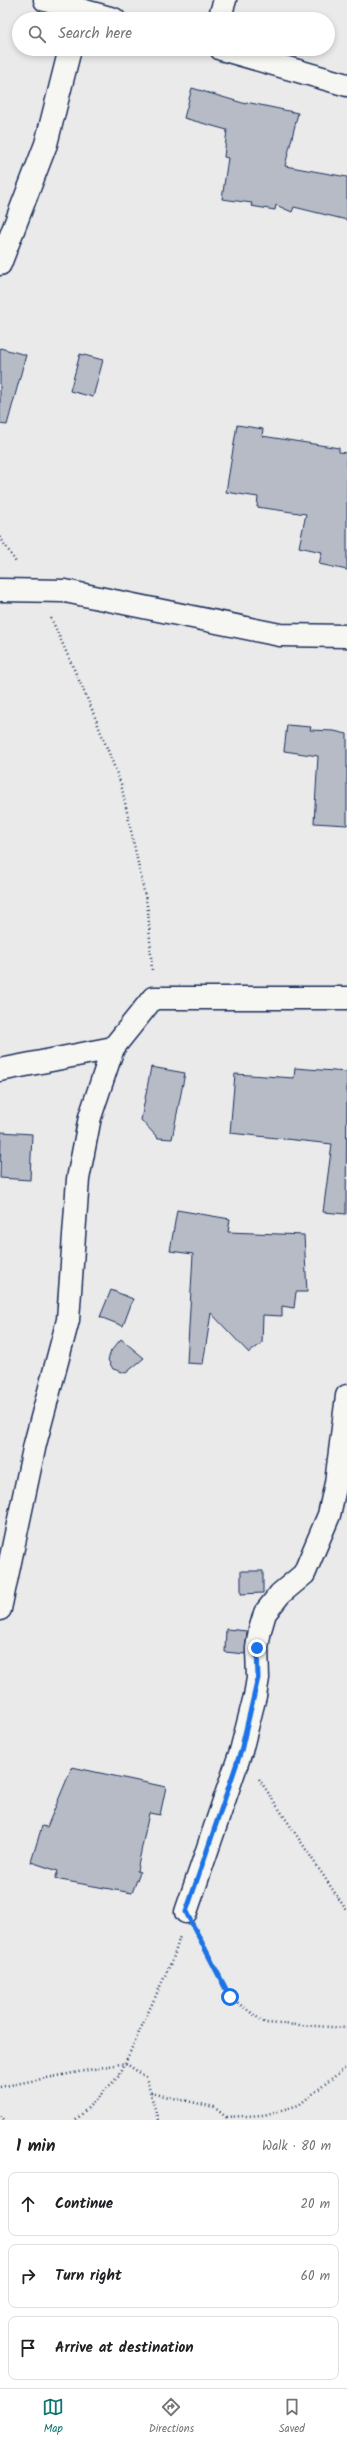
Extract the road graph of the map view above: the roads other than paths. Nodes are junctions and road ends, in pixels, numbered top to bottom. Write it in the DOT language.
graph roads {
  1 [pos="45,0"];
  2 [pos="225,0"];
  3 [pos="73,12"];
  4 [pos="221,12"];
  5 [pos="68,56"];
  6 [pos="246,56"];
  7 [pos="347,85"];
  8 [pos="0,264"];
  9 [pos="0,590"];
  10 [pos="347,636"];
  11 [pos="347,998"];
  12 [pos="113,1048"];
  13 [pos="0,1070"];
  14 [pos="347,1396"];
  15 [pos="0,1608"];
  16 [pos="186,1912"];
  1 -- 3 [label="street"];
  2 -- 4 [label="street"];
  5 -- 8 [label="street"];
  6 -- 7 [label="street"];
  9 -- 10 [label="street"];
  11 -- 12 [label="street"];
  12 -- 13 [label="street"];
  12 -- 15 [label="street"];
  14 -- 16 [label="street"];
}
